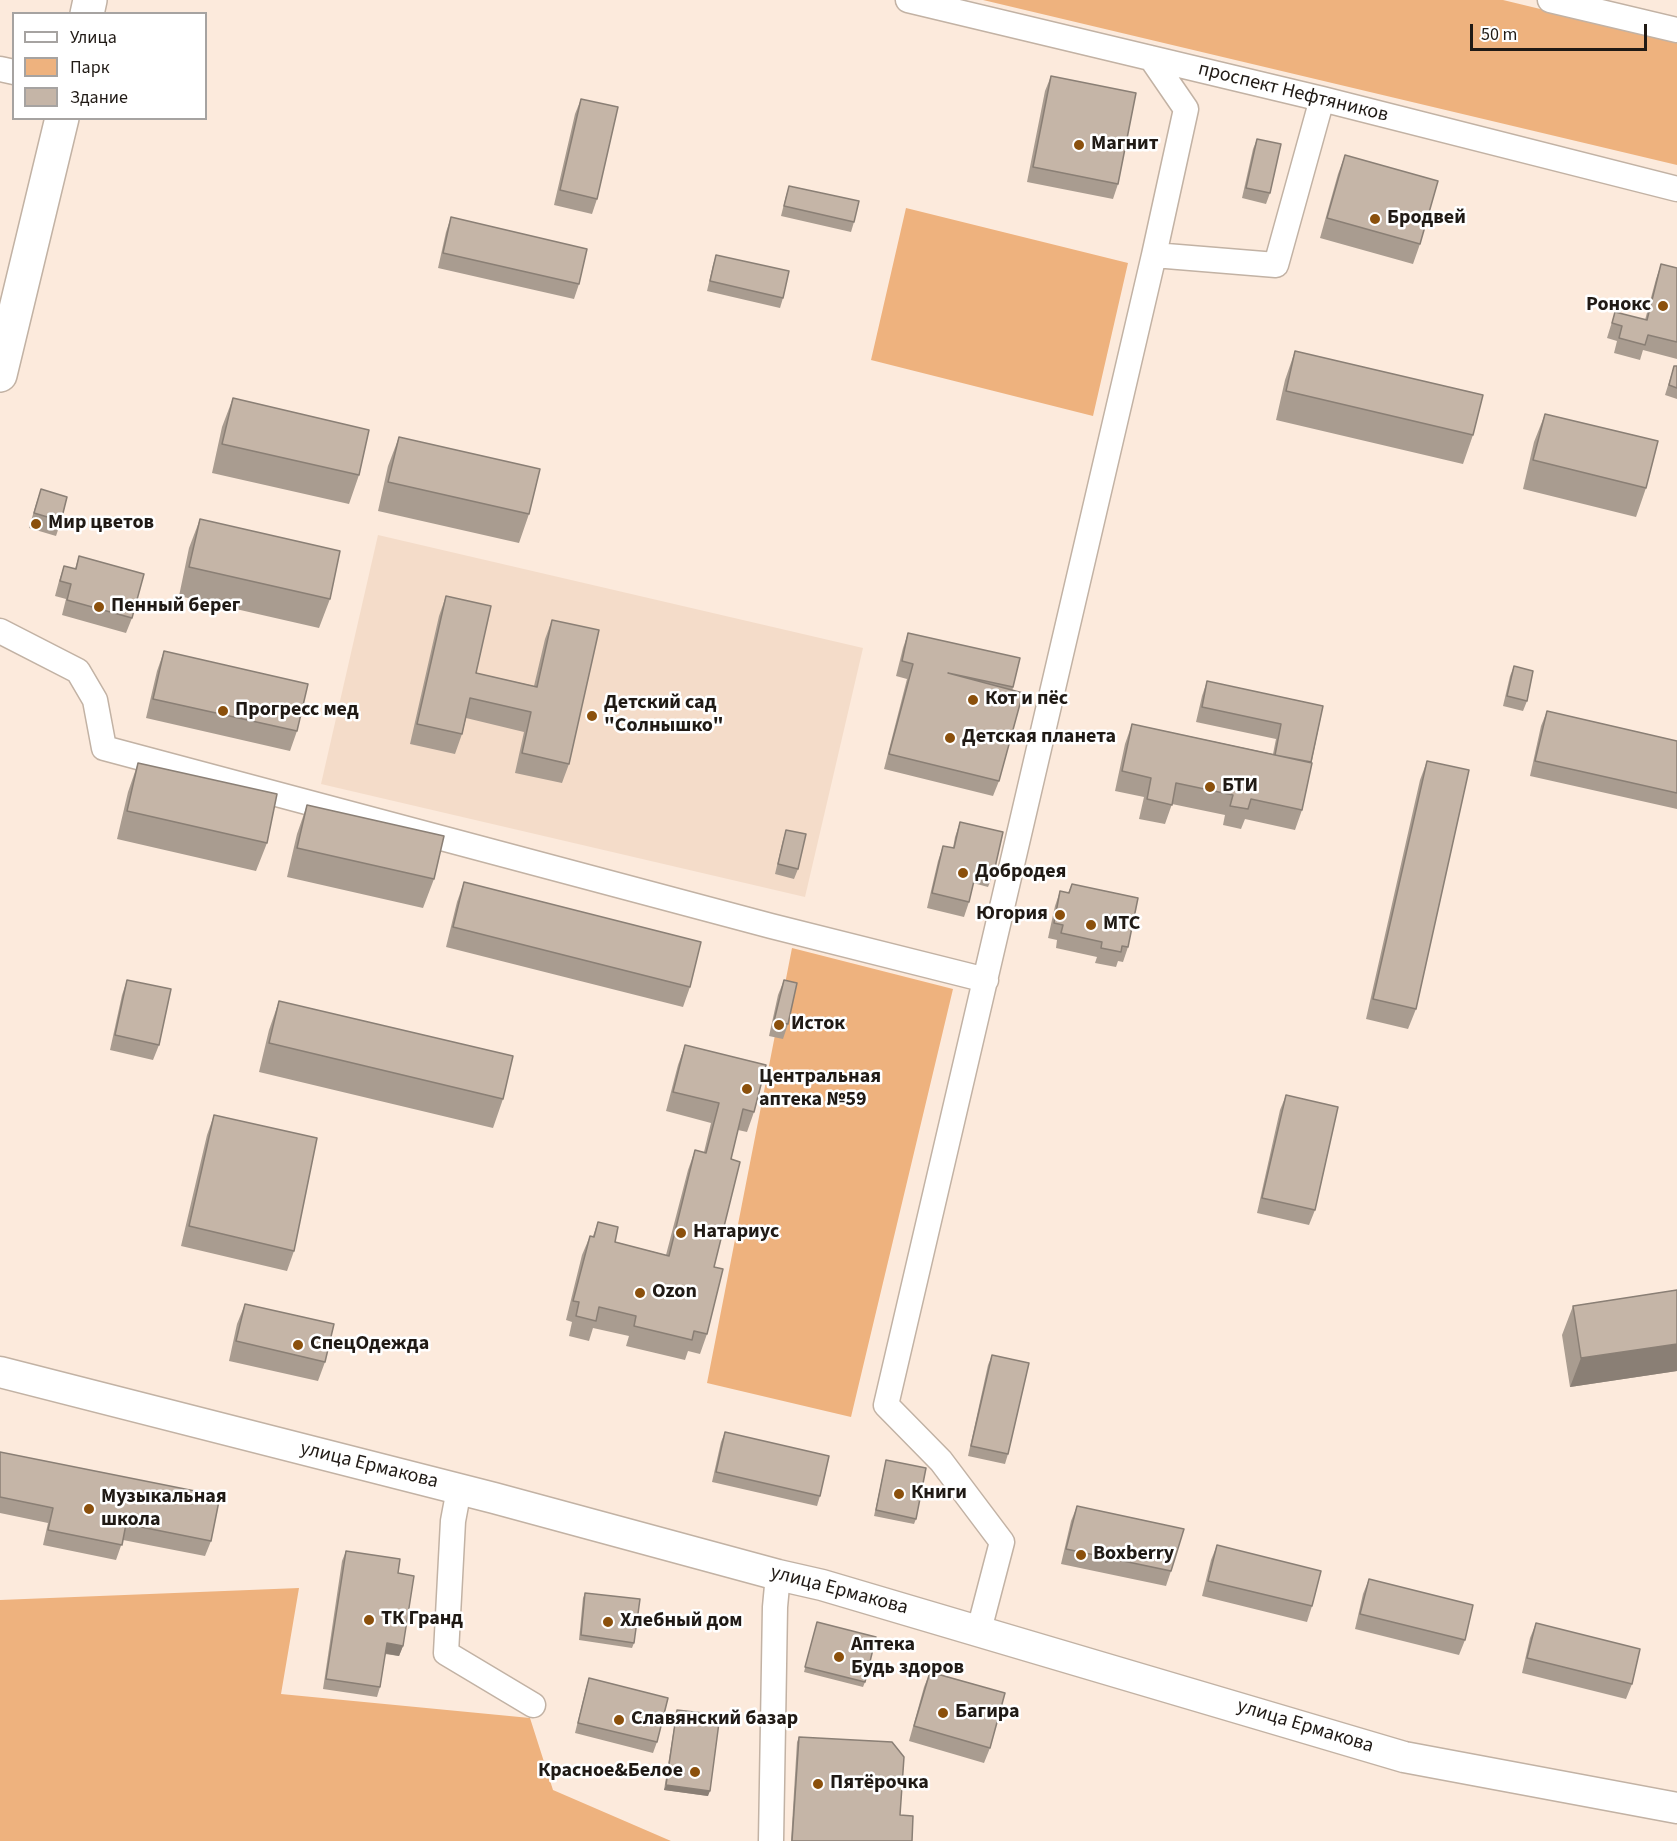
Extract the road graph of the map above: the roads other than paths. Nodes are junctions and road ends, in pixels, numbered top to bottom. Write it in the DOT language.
graph roads {
  1 [pos="908,0"];
  2 [pos="1550,0"];
  3 [pos="1677,30"];
  4 [pos="1151,58"];
  5 [pos="1322,99"];
  6 [pos="62,120"];
  7 [pos="1677,189"];
  8 [pos="1154,255"];
  9 [pos="0,371"];
  10 [pos="0,631"];
  11 [pos="986,980"];
  12 [pos="0,1372"];
  13 [pos="459,1489"];
  14 [pos="778,1575"];
  15 [pos="979,1630"];
  16 [pos="533,1705"];
  17 [pos="1677,1808"];
  18 [pos="771,1841"];
  1 -- 4 [label="street, проспект Нефтяников"];
  2 -- 3 [label="street"];
  4 -- 5 [label="street, проспект Нефтяников"];
  4 -- 8 [label="street"];
  5 -- 7 [label="street, проспект Нефтяников"];
  5 -- 8 [label="street"];
  6 -- 9 [label="main road"];
  8 -- 11 [label="street"];
  10 -- 11 [label="street"];
  11 -- 15 [label="street"];
  12 -- 13 [label="street, улица Ермакова"];
  13 -- 14 [label="street, улица Ермакова"];
  13 -- 16 [label="street"];
  14 -- 15 [label="street, улица Ермакова"];
  14 -- 18 [label="street"];
  15 -- 17 [label="street, улица Ермакова"];
}
